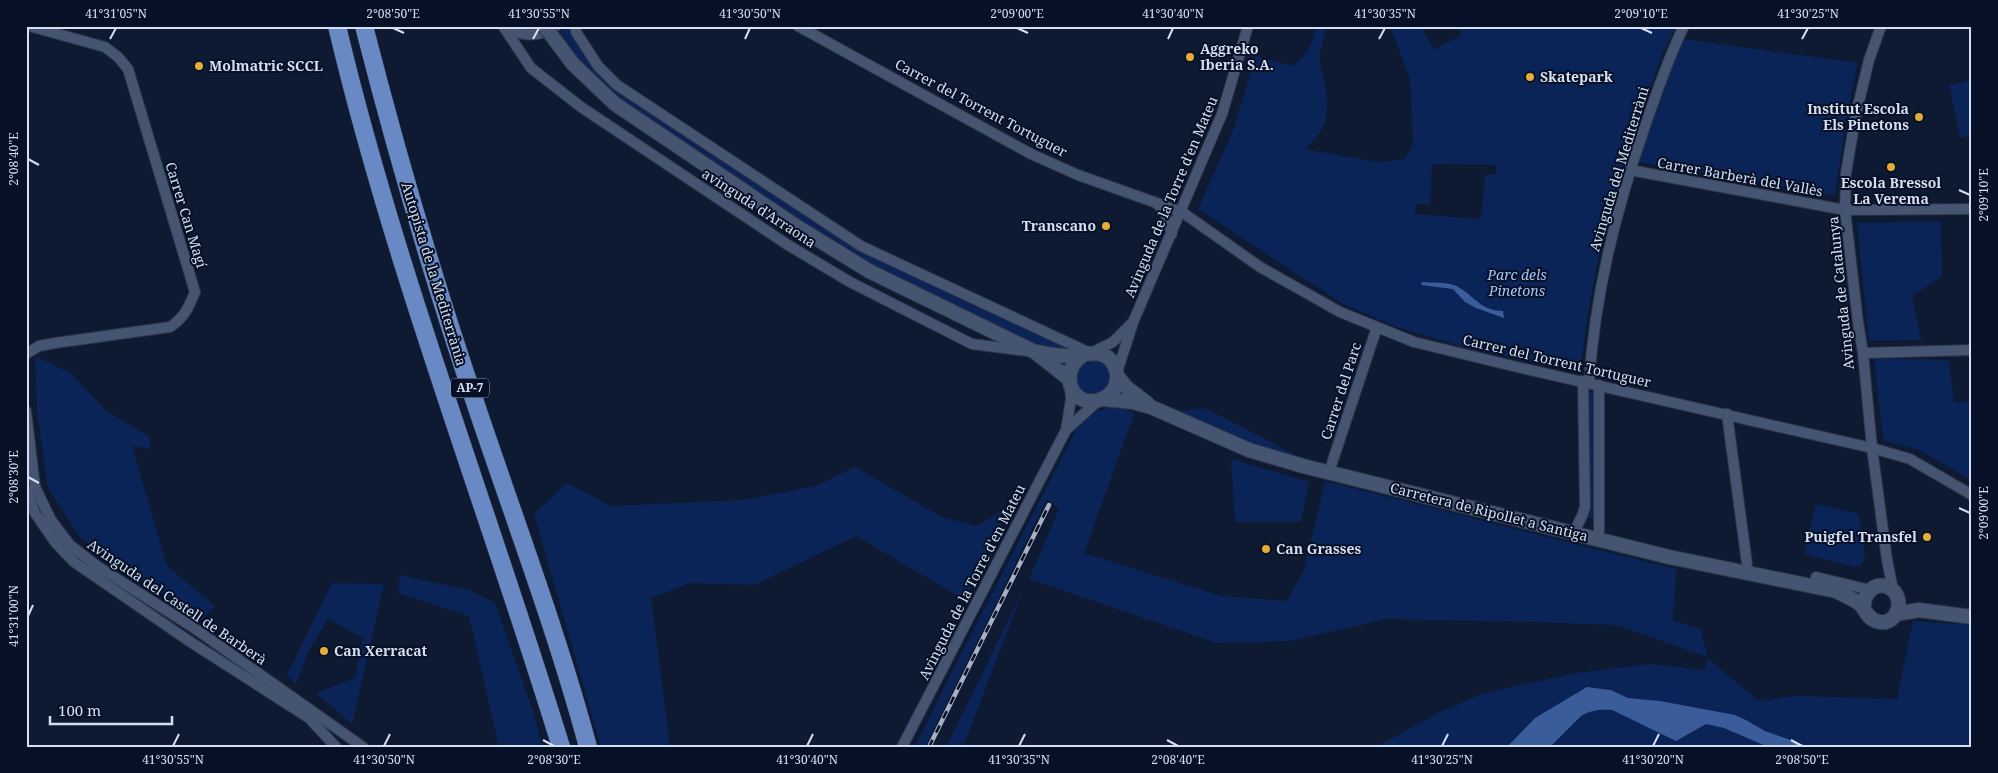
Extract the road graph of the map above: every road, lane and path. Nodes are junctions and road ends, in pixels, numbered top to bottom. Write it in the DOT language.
graph roads {
  1 [pos="28,26"];
  2 [pos="337,26"];
  3 [pos="364,26"];
  4 [pos="505,26"];
  5 [pos="574,26"];
  6 [pos="798,26"];
  7 [pos="1684,26"];
  8 [pos="1881,26"];
  9 [pos="1247,27"];
  10 [pos="551,30"];
  11 [pos="1630,170"];
  12 [pos="1156,203"];
  13 [pos="1972,209"];
  14 [pos="1845,210"];
  15 [pos="1182,212"];
  16 [pos="1172,234"];
  17 [pos="1134,320"];
  18 [pos="1377,327"];
  19 [pos="1972,350"];
  20 [pos="1035,352"];
  21 [pos="1089,353"];
  22 [pos="1863,353"];
  23 [pos="26,354"];
  24 [pos="1117,374"];
  25 [pos="1070,383"];
  26 [pos="1590,383"];
  27 [pos="1101,400"];
  28 [pos="1151,407"];
  29 [pos="26,411"];
  30 [pos="1727,414"];
  31 [pos="1066,430"];
  32 [pos="1872,448"];
  33 [pos="1332,463"];
  34 [pos="26,489"];
  35 [pos="1972,495"];
  36 [pos="1576,526"];
  37 [pos="1599,531"];
  38 [pos="1887,560"];
  39 [pos="1747,564"];
  40 [pos="1816,577"];
  41 [pos="1871,588"];
  42 [pos="1836,591"];
  43 [pos="1895,592"];
  44 [pos="1864,608"];
  45 [pos="1937,611"];
  46 [pos="1896,614"];
  47 [pos="1972,617"];
  48 [pos="336,747"];
  49 [pos="363,747"];
  50 [pos="560,747"];
  51 [pos="588,747"];
  52 [pos="902,747"];
  1 -- 23 [label="street, Carrer Can Magí"];
  2 -- 50 [label="highway, Autopista de la Mediterrània / AP-7"];
  3 -- 51 [label="highway, Autopista de la Mediterrània / AP-7"];
  4 -- 10 [label="street"];
  4 -- 20 [label="street, avinguda d'Arraona"];
  5 -- 21 [label="street, avinguda d'Arraona"];
  6 -- 12 [label="street, Carrer del Torrent Tortuguer"];
  7 -- 11 [label="street, Avinguda del Mediterràni"];
  8 -- 14 [label="street, Avinguda de Catalunya"];
  9 -- 15 [label="street, Avinguda de la Torre d'en Mateu"];
  10 -- 20 [label="main road"];
  11 -- 14 [label="street, Carrer Barberà del Vallès"];
  11 -- 26 [label="street, Avinguda del Mediterràni"];
  12 -- 15 [label="street, Carrer del Torrent Tortuguer"];
  12 -- 16 [label="street"];
  13 -- 14 [label="street, Carrer Barberà del Vallès"];
  14 -- 22 [label="street, Avinguda de Catalunya"];
  15 -- 16 [label="street, Avinguda de la Torre d'en Mateu"];
  15 -- 18 [label="street, Carrer del Torrent Tortuguer"];
  16 -- 17 [label="street, Avinguda de la Torre d'en Mateu"];
  17 -- 21 [label="street, Avinguda de la Torre d'en Mateu"];
  17 -- 24 [label="street, Avinguda de la Torre d'en Mateu"];
  18 -- 26 [label="street, Carrer del Torrent Tortuguer"];
  18 -- 33 [label="street, Carrer del Parc"];
  19 -- 22 [label="street"];
  20 -- 21 [label="main road"];
  20 -- 25 [label="main road"];
  21 -- 24 [label="main road"];
  21 -- 25 [label="main road"];
  22 -- 32 [label="street, Avinguda de Catalunya"];
  24 -- 27 [label="main road"];
  24 -- 28 [label="main road"];
  25 -- 27 [label="main road"];
  25 -- 31 [label="street, Avinguda de la Torre d'en Mateu"];
  26 -- 30 [label="street, Carrer del Torrent Tortuguer"];
  26 -- 36 [label="street, Avinguda del Mediterràni"];
  26 -- 37 [label="street, Avinguda del Mediterràni"];
  27 -- 28 [label="main road"];
  27 -- 31 [label="street, Avinguda de la Torre d'en Mateu"];
  28 -- 42 [label="main road, Carretera de Ripollet a Santiga"];
  29 -- 49 [label="street, Avinguda del Castell de Barberà"];
  30 -- 32 [label="street, Carrer del Torrent Tortuguer"];
  30 -- 39 [label="street"];
  31 -- 52 [label="street, Avinguda de la Torre d'en Mateu"];
  32 -- 35 [label="street, Carrer del Torrent Tortuguer"];
  32 -- 38 [label="street, Avinguda de Catalunya"];
  34 -- 48 [label="street, Avinguda del Castell de Barberà"];
  38 -- 41 [label="street, Avinguda de Catalunya"];
  38 -- 43 [label="street, Avinguda de Catalunya"];
  40 -- 41 [label="street"];
  41 -- 42 [label="main road"];
  41 -- 43 [label="main road"];
  41 -- 44 [label="main road"];
  42 -- 44 [label="main road"];
  43 -- 45 [label="main road"];
  43 -- 46 [label="main road"];
  44 -- 46 [label="main road"];
  45 -- 46 [label="main road"];
  45 -- 47 [label="main road"];
}
